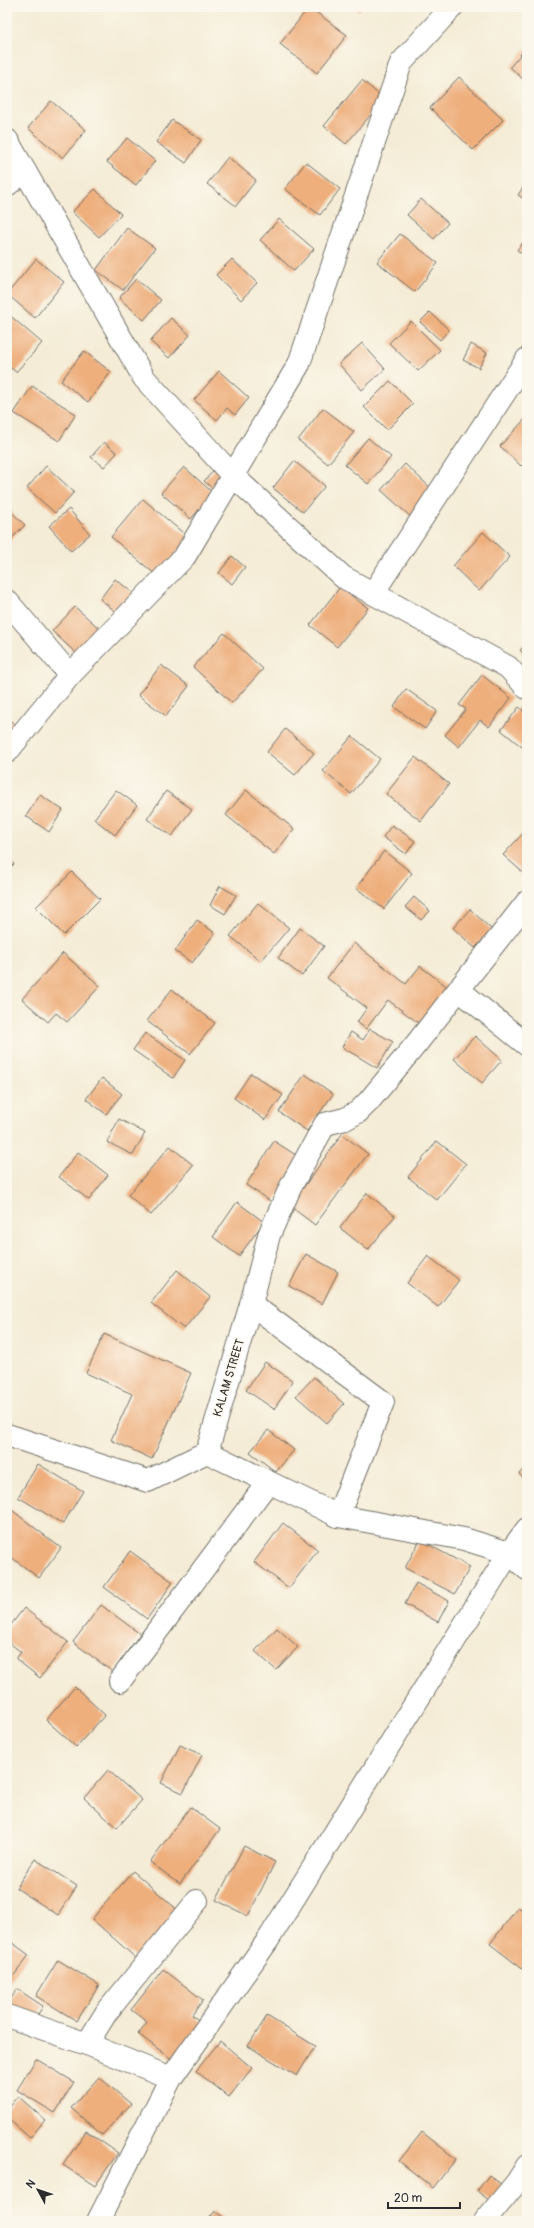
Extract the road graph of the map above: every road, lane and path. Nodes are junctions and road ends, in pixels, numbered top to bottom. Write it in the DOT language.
graph roads {
  1 [pos="452,7"];
  2 [pos="7,140"];
  3 [pos="25,171"];
  4 [pos="7,185"];
  5 [pos="527,359"];
  6 [pos="232,476"];
  7 [pos="373,593"];
  8 [pos="7,601"];
  9 [pos="70,675"];
  10 [pos="527,688"];
  11 [pos="7,752"];
  12 [pos="527,902"];
  13 [pos="459,990"];
  14 [pos="527,1045"];
  15 [pos="251,1304"];
  16 [pos="7,1435"];
  17 [pos="207,1452"];
  18 [pos="268,1482"];
  19 [pos="338,1516"];
  20 [pos="527,1529"];
  21 [pos="509,1553"];
  22 [pos="527,1570"];
  23 [pos="120,1681"];
  24 [pos="197,1901"];
  25 [pos="7,2016"];
  26 [pos="87,2044"];
  27 [pos="170,2078"];
  28 [pos="527,2166"];
  29 [pos="98,2221"];
  30 [pos="485,2221"];
  1 -- 6 [label="street"];
  2 -- 3 [label="street"];
  3 -- 4 [label="street"];
  3 -- 6 [label="street"];
  5 -- 7 [label="street"];
  6 -- 7 [label="street"];
  6 -- 9 [label="street"];
  7 -- 10 [label="street"];
  8 -- 9 [label="street"];
  9 -- 11 [label="street"];
  12 -- 13 [label="street, KALAM STREET"];
  13 -- 14 [label="street"];
  13 -- 15 [label="street, KALAM STREET"];
  15 -- 17 [label="street, KALAM STREET"];
  15 -- 19 [label="street"];
  16 -- 17 [label="street"];
  17 -- 18 [label="street"];
  18 -- 19 [label="street"];
  18 -- 23 [label="street"];
  19 -- 21 [label="street"];
  20 -- 21 [label="street"];
  21 -- 22 [label="street"];
  21 -- 27 [label="street"];
  24 -- 26 [label="street"];
  25 -- 26 [label="street"];
  26 -- 27 [label="street"];
  27 -- 29 [label="street"];
  28 -- 30 [label="street"];
}
